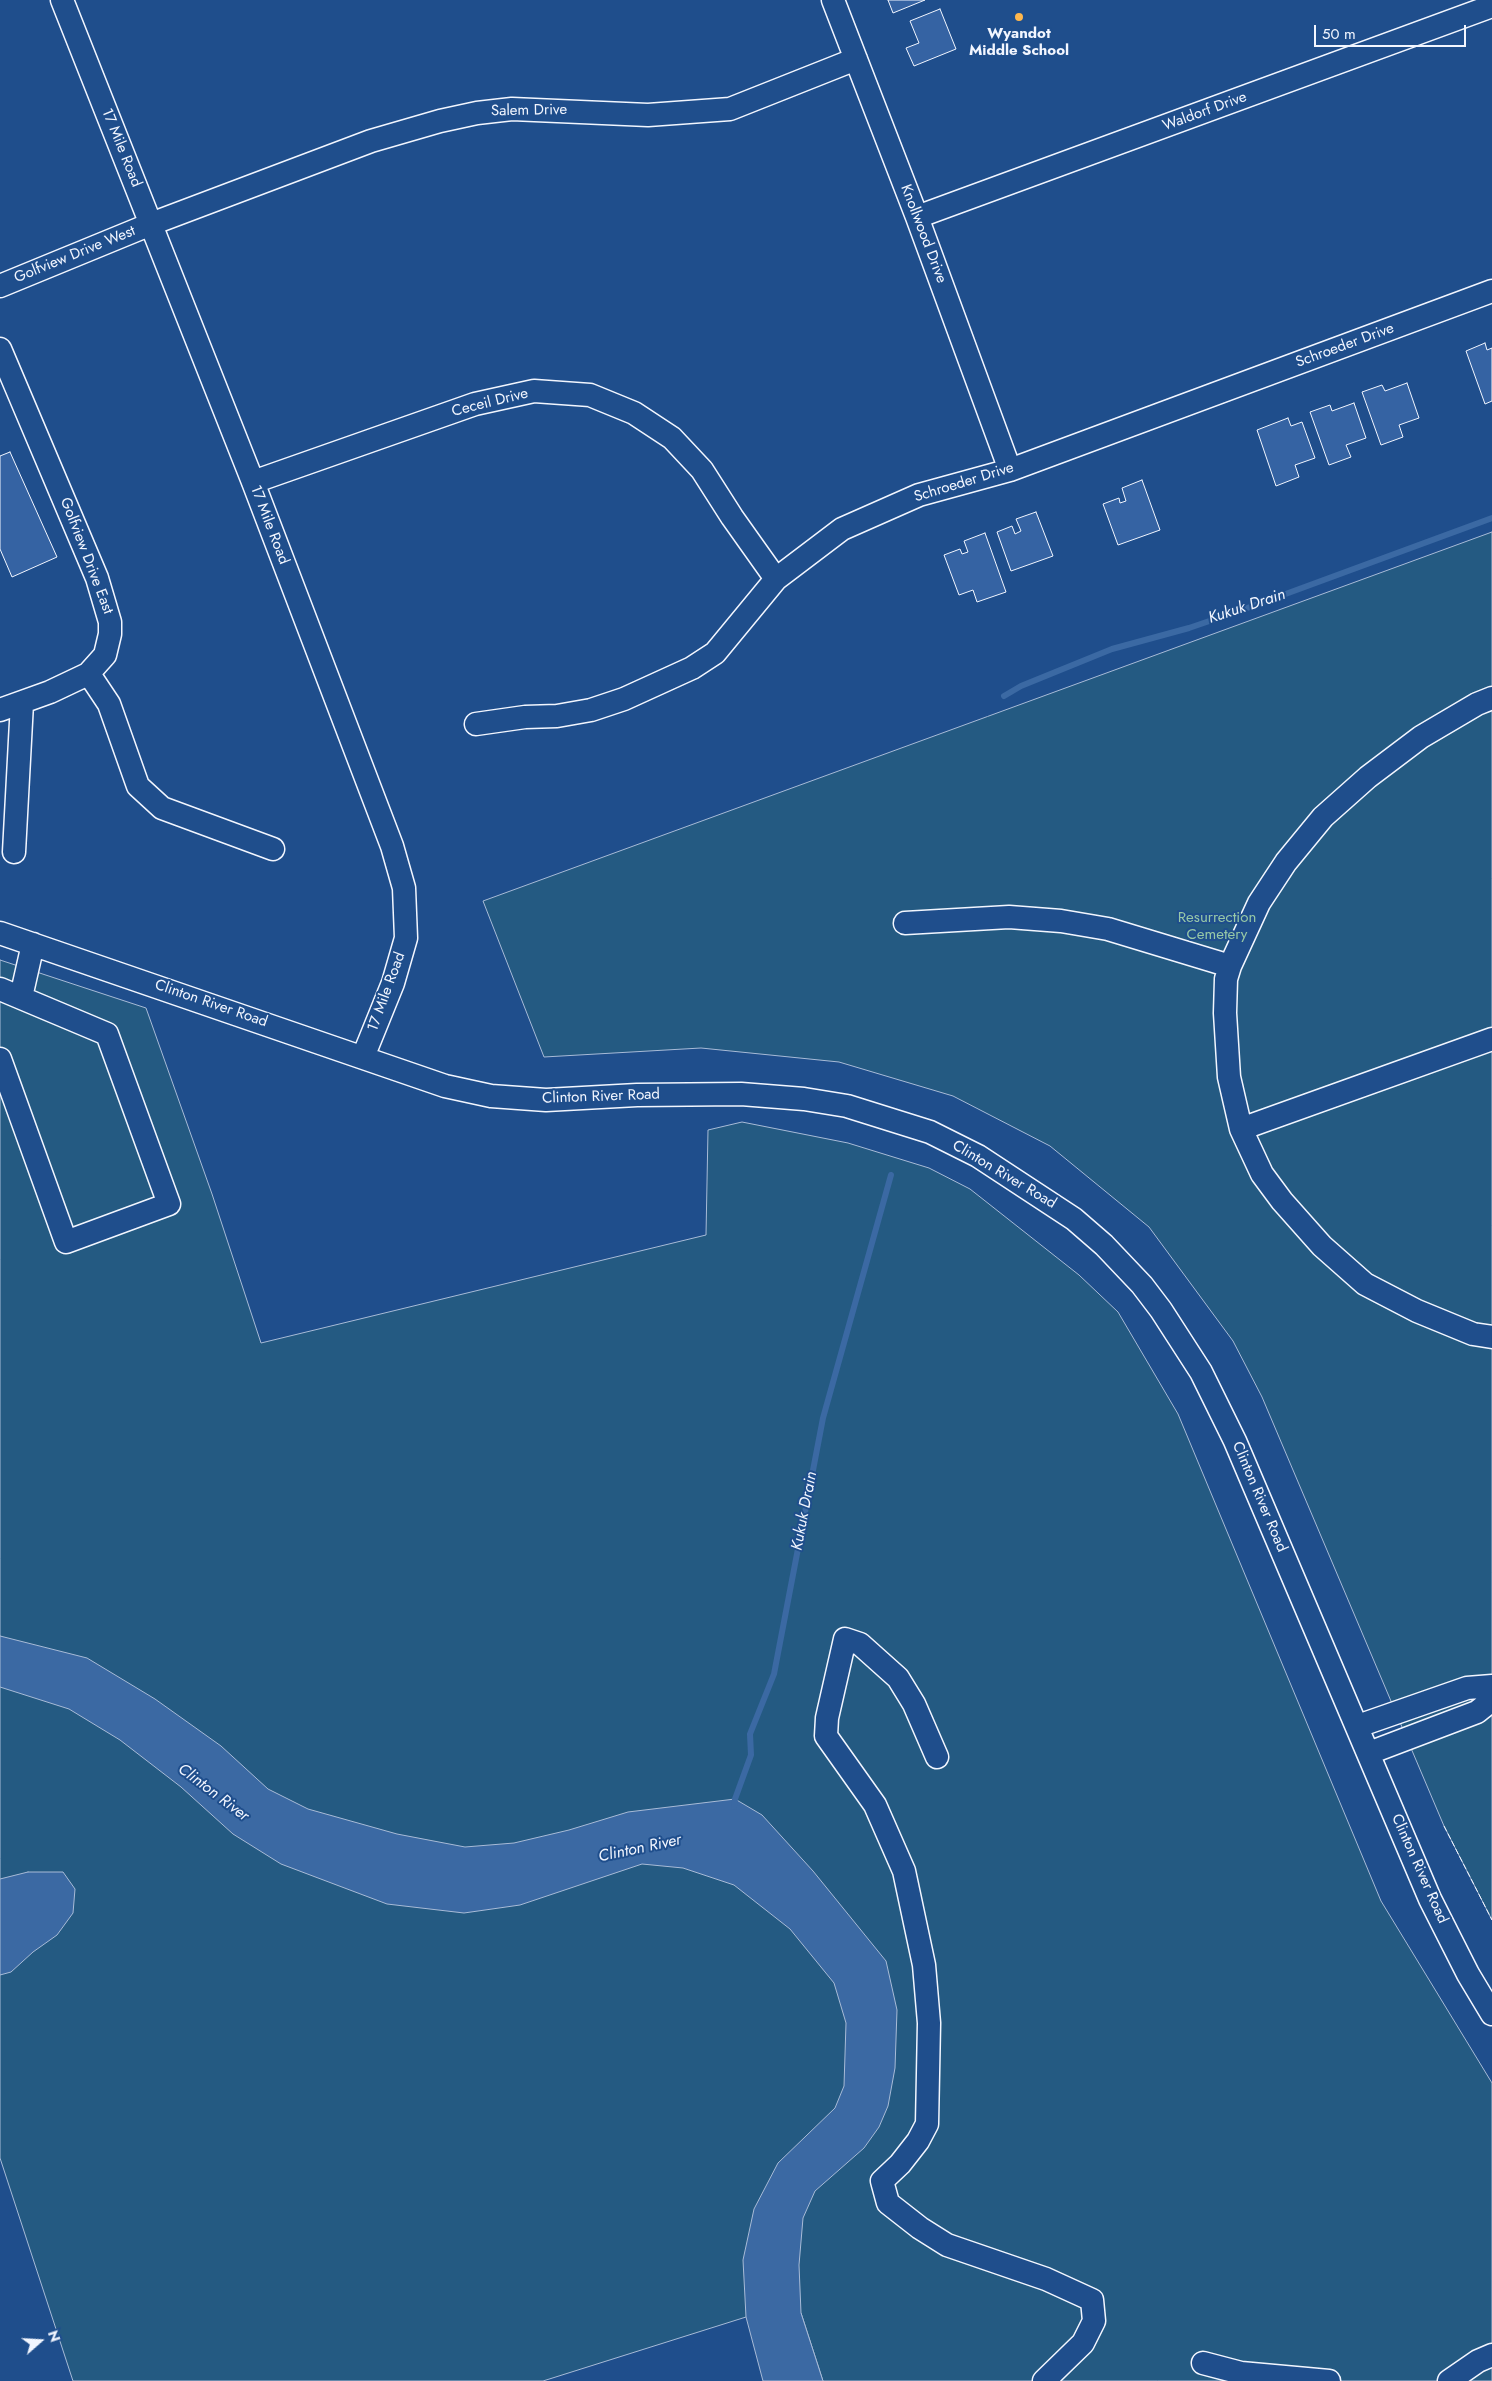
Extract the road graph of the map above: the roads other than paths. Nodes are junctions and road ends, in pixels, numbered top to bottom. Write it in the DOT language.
graph roads {
  1 [pos="62,0"];
  2 [pos="833,0"];
  3 [pos="1492,6"];
  4 [pos="856,60"];
  5 [pos="917,217"];
  6 [pos="151,224"];
  7 [pos="0,286"];
  8 [pos="1492,291"];
  9 [pos="0,349"];
  10 [pos="7,381"];
  11 [pos="1010,470"];
  12 [pos="253,482"];
  13 [pos="776,579"];
  14 [pos="89,674"];
  15 [pos="1492,698"];
  16 [pos="22,703"];
  17 [pos="0,710"];
  18 [pos="476,724"];
  19 [pos="273,850"];
  20 [pos="14,852"];
  21 [pos="905,923"];
  22 [pos="0,933"];
  23 [pos="32,944"];
  24 [pos="1230,966"];
  25 [pos="0,989"];
  26 [pos="21,997"];
  27 [pos="1492,1039"];
  28 [pos="363,1057"];
  29 [pos="0,1058"];
  30 [pos="1241,1129"];
  31 [pos="1492,1338"];
  32 [pos="1492,1686"];
  33 [pos="1492,1700"];
  34 [pos="1358,1726"];
  35 [pos="1369,1753"];
  36 [pos="936,1757"];
  37 [pos="1492,2014"];
  38 [pos="1492,2355"];
  39 [pos="1203,2363"];
  40 [pos="1044,2381"];
  41 [pos="1329,2381"];
  42 [pos="1449,2381"];
  1 -- 6 [label="street, 17 Mile Road"];
  2 -- 4 [label="street, Knollwood Drive"];
  3 -- 5 [label="street, Waldorf Drive"];
  4 -- 5 [label="street, Knollwood Drive"];
  4 -- 6 [label="street, Salem Drive"];
  5 -- 11 [label="street, Knollwood Drive"];
  6 -- 7 [label="street, Golfview Drive West"];
  6 -- 12 [label="street, 17 Mile Road"];
  8 -- 11 [label="street, Schroeder Drive"];
  9 -- 10 [label="street, Golfview Drive East"];
  10 -- 14 [label="street, Golfview Drive East"];
  11 -- 13 [label="street, Schroeder Drive"];
  12 -- 13 [label="street, Ceceil Drive"];
  12 -- 28 [label="street, 17 Mile Road"];
  13 -- 18 [label="street, Schroeder Drive"];
  14 -- 16 [label="street, Golfview Drive East"];
  14 -- 19 [label="street"];
  15 -- 24 [label="street"];
  16 -- 17 [label="street, Golfview Drive East"];
  16 -- 20 [label="street"];
  21 -- 24 [label="street"];
  22 -- 23 [label="street, Clinton River Road"];
  23 -- 26 [label="street"];
  23 -- 28 [label="street, Clinton River Road"];
  24 -- 30 [label="street"];
  25 -- 26 [label="street"];
  26 -- 29 [label="street"];
  27 -- 30 [label="street"];
  28 -- 34 [label="street, Clinton River Road"];
  30 -- 31 [label="street"];
  32 -- 34 [label="street"];
  33 -- 35 [label="street"];
  34 -- 35 [label="street, Clinton River Road"];
  35 -- 37 [label="street, Clinton River Road"];
  36 -- 40 [label="street"];
  38 -- 42 [label="street"];
  39 -- 41 [label="street"];
}
